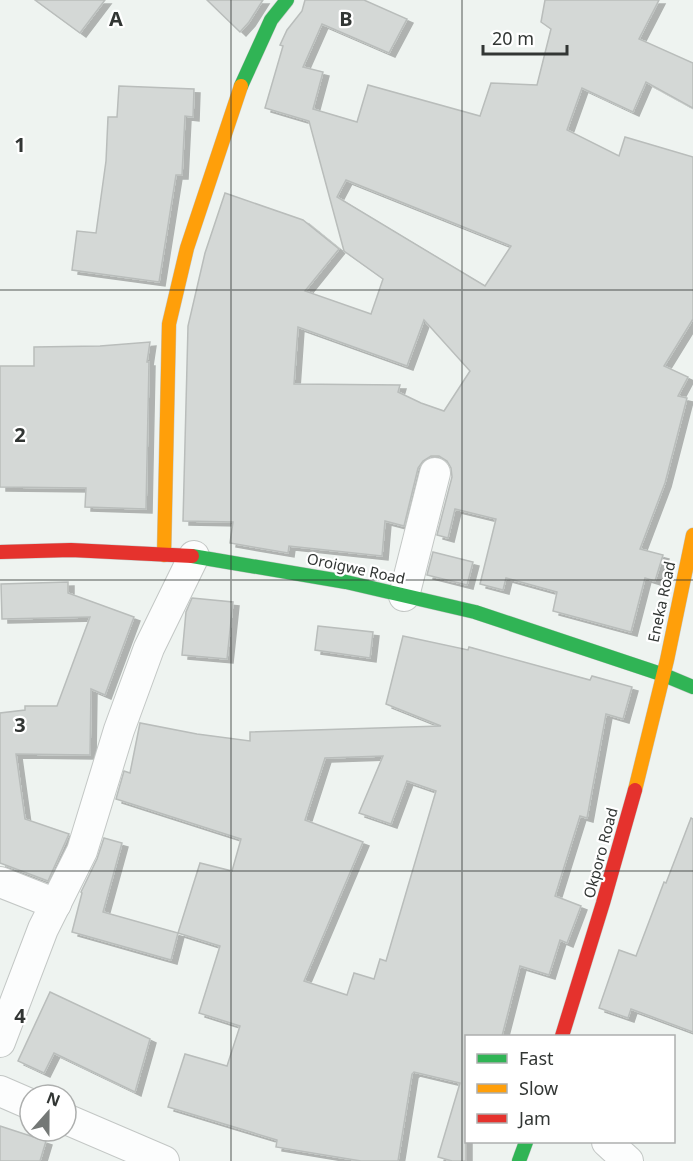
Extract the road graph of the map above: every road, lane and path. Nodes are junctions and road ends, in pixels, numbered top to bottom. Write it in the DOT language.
graph roads {
  1 [pos="287,0"];
  2 [pos="435,473"];
  3 [pos="693,535"];
  4 [pos="0,552"];
  5 [pos="164,555"];
  6 [pos="194,556"];
  7 [pos="405,596"];
  8 [pos="664,675"];
  9 [pos="693,687"];
  10 [pos="0,882"];
  11 [pos="56,904"];
  12 [pos="562,1035"];
  13 [pos="0,1042"];
  14 [pos="0,1091"];
  15 [pos="18,1099"];
  16 [pos="78,1124"];
  17 [pos="526,1143"];
  18 [pos="609,1143"];
  19 [pos="164,1161"];
  20 [pos="519,1161"];
  21 [pos="628,1161"];
  1 -- 5 [label="street"];
  2 -- 7 [label="street"];
  3 -- 8 [label="street, Eneka Road"];
  4 -- 5 [label="street, Oroigwe Road"];
  5 -- 6 [label="street, Oroigwe Road"];
  6 -- 7 [label="street, Oroigwe Road"];
  6 -- 11 [label="street"];
  7 -- 8 [label="street, Oroigwe Road"];
  8 -- 9 [label="street, Oroigwe Road"];
  8 -- 12 [label="street, Okporo Road"];
  10 -- 11 [label="street"];
  11 -- 13 [label="street"];
  14 -- 15 [label="street"];
  16 -- 19 [label="street"];
  17 -- 20 [label="street"];
  18 -- 21 [label="street"];
}
